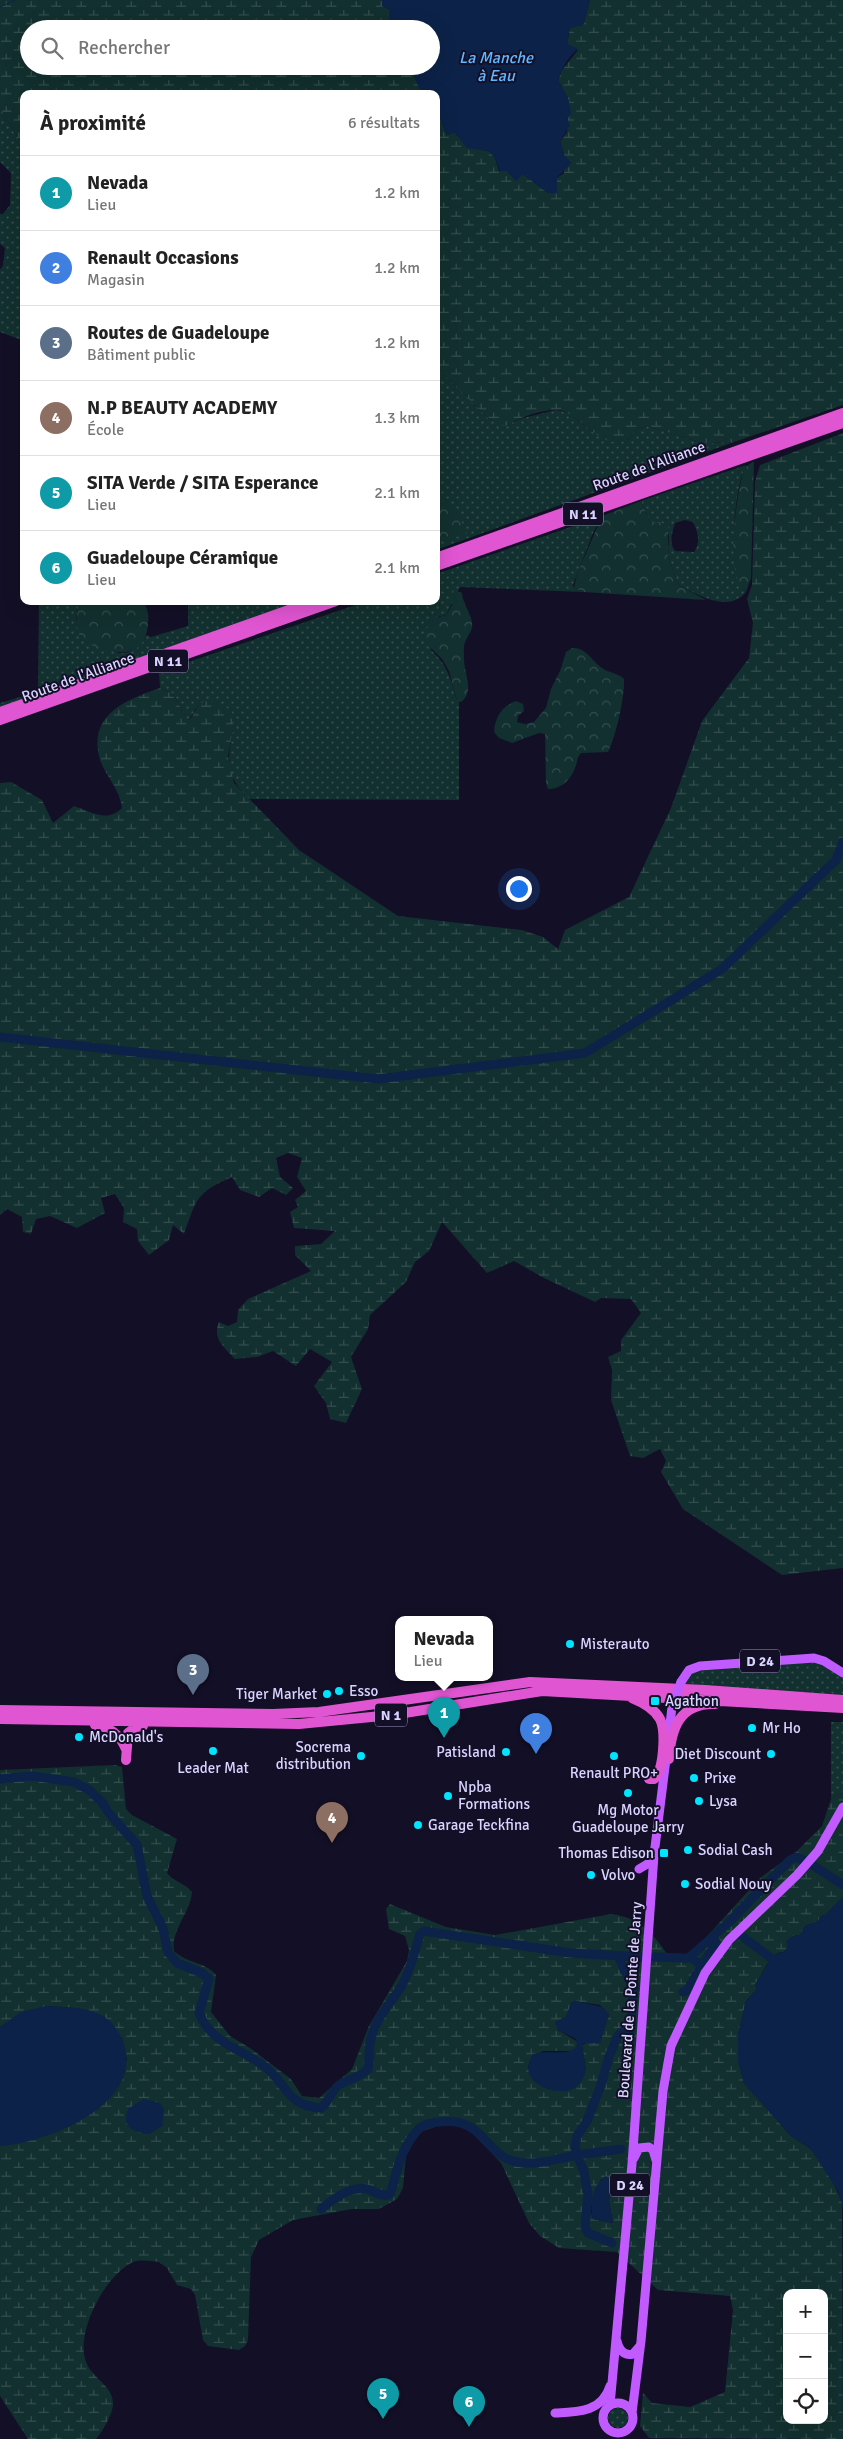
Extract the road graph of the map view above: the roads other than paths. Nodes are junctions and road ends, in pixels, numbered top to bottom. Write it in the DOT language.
graph roads {
  1 [pos="843,413"];
  2 [pos="843,423"];
  3 [pos="440,557"];
  4 [pos="440,565"];
  5 [pos="303,605"];
  6 [pos="325,605"];
  7 [pos="0,712"];
  8 [pos="0,720"];
  9 [pos="843,1673"];
  10 [pos="626,1696"];
  11 [pos="843,1700"];
  12 [pos="780,1704"];
  13 [pos="843,1708"];
  14 [pos="0,1709"];
  15 [pos="25,1715"];
  16 [pos="44,1720"];
  17 [pos="0,1721"];
  18 [pos="219,1724"];
  19 [pos="669,1759"];
  20 [pos="649,1779"];
  21 [pos="843,1808"];
  22 [pos="654,1855"];
  23 [pos="639,1869"];
  24 [pos="635,2122"];
  25 [pos="660,2127"];
  26 [pos="632,2164"];
  27 [pos="657,2167"];
  28 [pos="616,2339"];
  29 [pos="641,2341"];
  30 [pos="615,2362"];
  31 [pos="610,2405"];
  32 [pos="555,2413"];
  33 [pos="632,2413"];
  34 [pos="609,2434"];
  35 [pos="622,2435"];
  1 -- 3 [label="highway, Route de l'Alliance / N 11"];
  2 -- 4 [label="highway, Route de l'Alliance / N 11"];
  5 -- 7 [label="highway, Route de l'Alliance / N 11"];
  6 -- 8 [label="highway, Route de l'Alliance / N 11"];
  9 -- 22 [label="main road, Boulevard de la Pointe de Jarry / D 24, bridge"];
  10 -- 12 [label="highway, N 1"];
  10 -- 18 [label="highway, N 1"];
  10 -- 20 [label="highway"];
  11 -- 15 [label="highway, N 1"];
  12 -- 13 [label="highway, N 1"];
  12 -- 19 [label="highway"];
  14 -- 15 [label="highway"];
  15 -- 16 [label="highway, N 1"];
  15 -- 17 [label="highway, N 1"];
  16 -- 18 [label="highway, N 1"];
  16 -- 18 [label="highway"];
  21 -- 25 [label="main road, D 24"];
  22 -- 23 [label="main road"];
  22 -- 24 [label="main road, Boulevard de la Pointe de Jarry / D 24"];
  24 -- 25 [label="main road"];
  24 -- 26 [label="main road, Boulevard de la Pointe de Jarry / D 24"];
  25 -- 27 [label="main road, D 24"];
  26 -- 27 [label="main road"];
  26 -- 28 [label="main road, Boulevard de la Pointe de Jarry / D 24"];
  27 -- 29 [label="main road, D 24"];
  28 -- 29 [label="main road"];
  28 -- 30 [label="main road, Boulevard de la Pointe de Jarry / D 24"];
  29 -- 33 [label="main road, D 24"];
  30 -- 31 [label="main road, Boulevard de la Pointe de Jarry / D 24"];
  30 -- 32 [label="main road"];
  31 -- 33 [label="main road"];
  31 -- 34 [label="main road"];
  33 -- 35 [label="main road"];
  34 -- 35 [label="main road"];
}
